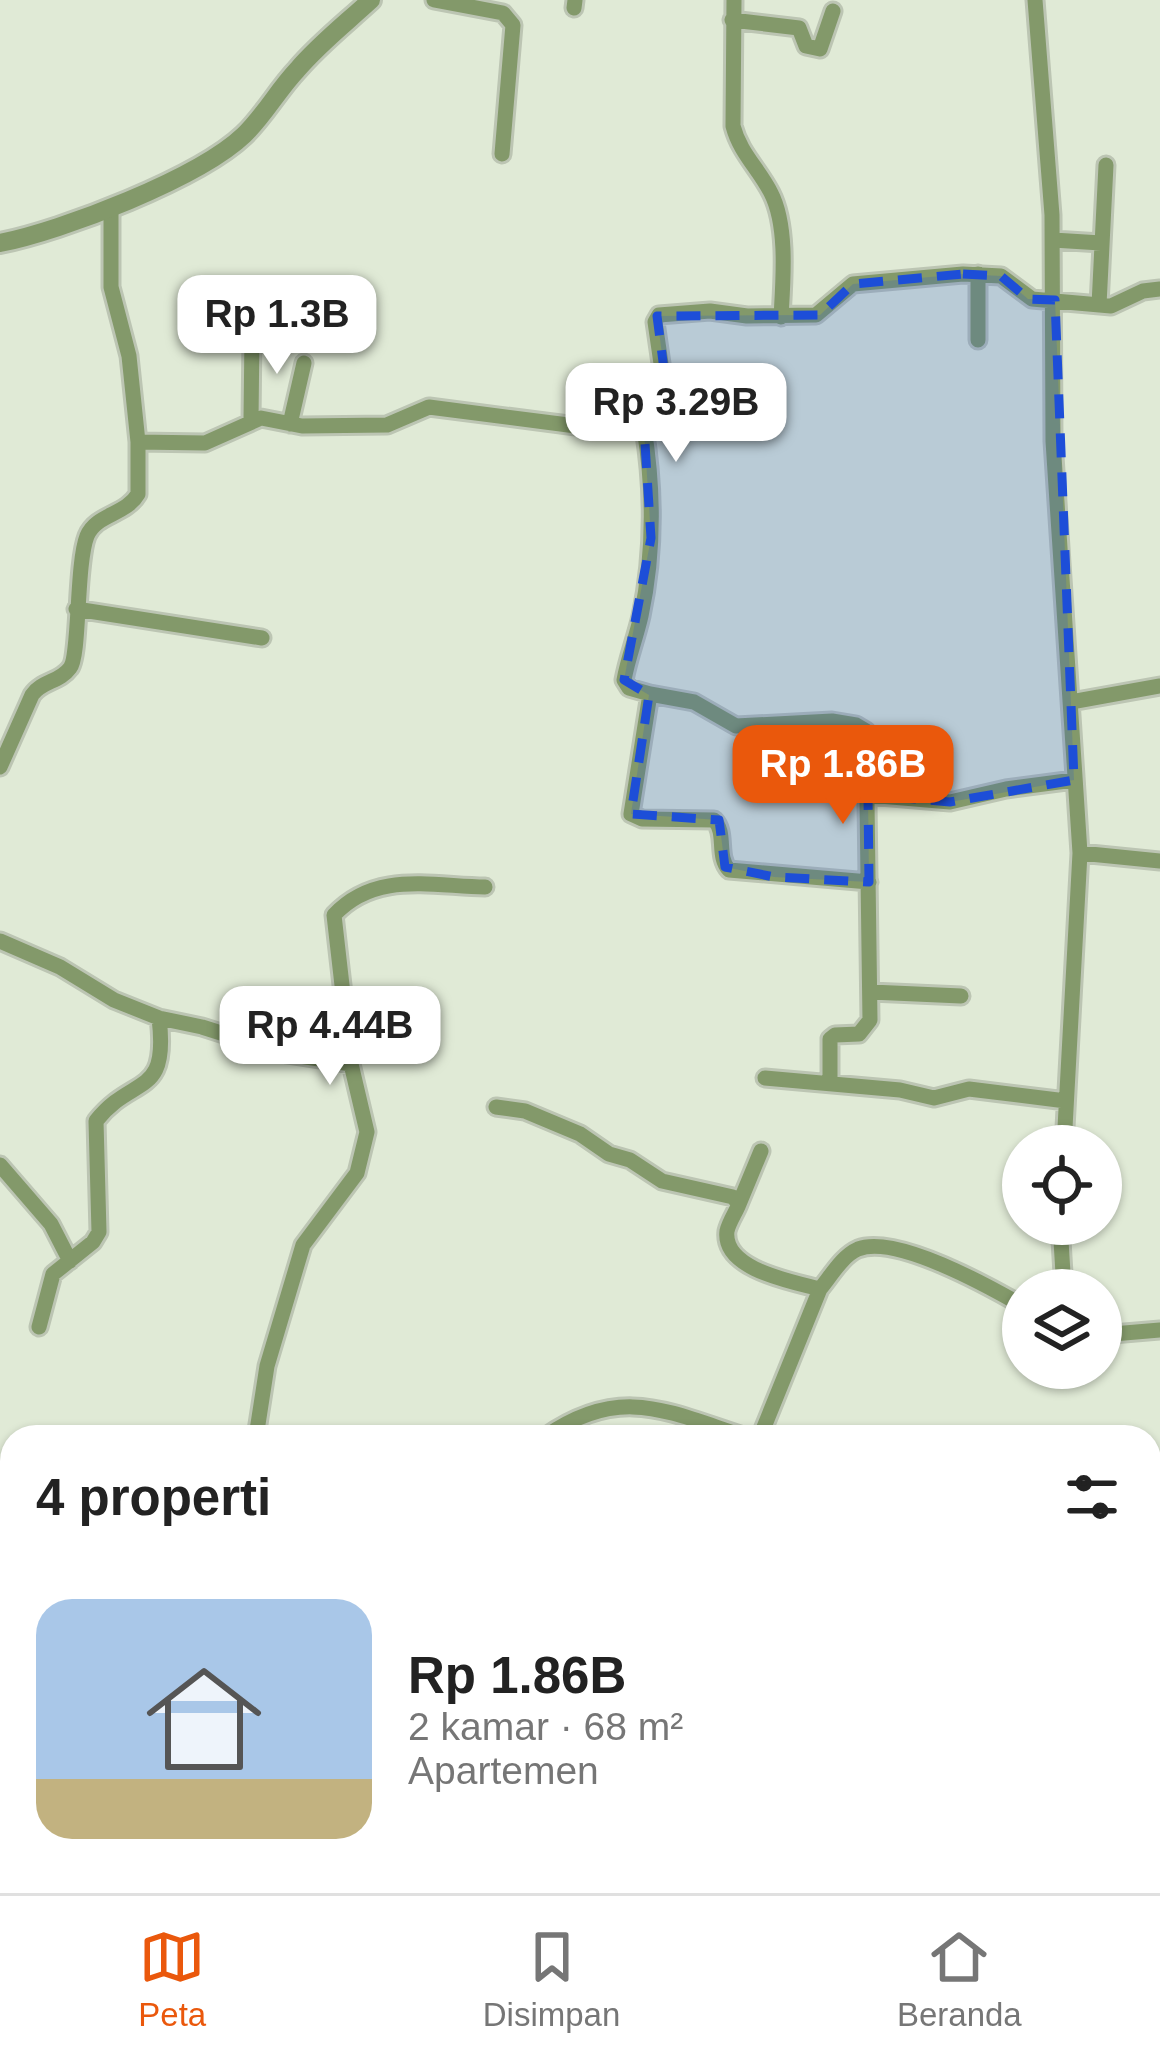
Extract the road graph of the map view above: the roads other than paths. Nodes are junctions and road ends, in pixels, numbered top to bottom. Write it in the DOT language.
graph roads {
  1 [pos="434,0"];
  2 [pos="734,0"];
  3 [pos="1035,0"];
  4 [pos="364,3"];
  5 [pos="833,11"];
  6 [pos="732,20"];
  7 [pos="502,154"];
  8 [pos="1106,165"];
  9 [pos="111,207"];
  10 [pos="1053,240"];
  11 [pos="0,243"];
  12 [pos="1101,243"];
  13 [pos="978,274"];
  14 [pos="1160,289"];
  15 [pos="1055,300"];
  16 [pos="1099,305"];
  17 [pos="781,317"];
  18 [pos="252,335"];
  19 [pos="977,340"];
  20 [pos="304,363"];
  21 [pos="251,419"];
  22 [pos="290,424"];
  23 [pos="644,428"];
  24 [pos="138,442"];
  25 [pos="76,609"];
  26 [pos="262,638"];
  27 [pos="1160,686"];
  28 [pos="650,694"];
  29 [pos="1071,702"];
  30 [pos="0,767"];
  31 [pos="1074,780"];
  32 [pos="868,795"];
  33 [pos="1080,853"];
  34 [pos="1160,861"];
  35 [pos="869,882"];
  36 [pos="485,887"];
  37 [pos="0,941"];
  38 [pos="871,992"];
  39 [pos="962,996"];
  40 [pos="159,1018"];
  41 [pos="351,1064"];
  42 [pos="765,1078"];
  43 [pos="830,1082"];
  44 [pos="1066,1100"];
  45 [pos="496,1107"];
  46 [pos="1065,1125"];
  47 [pos="761,1151"];
  48 [pos="0,1165"];
  49 [pos="739,1204"];
  50 [pos="70,1261"];
  51 [pos="820,1289"];
  52 [pos="1002,1294"];
  53 [pos="39,1327"];
  54 [pos="1160,1330"];
  55 [pos="1122,1333"];
  56 [pos="258,1425"];
  57 [pos="569,1425"];
  58 [pos="706,1425"];
  59 [pos="766,1425"];
  1 -- 7 [label="street"];
  2 -- 6 [label="street"];
  3 -- 10 [label="street"];
  4 -- 9 [label="street"];
  5 -- 6 [label="street"];
  6 -- 17 [label="street"];
  8 -- 12 [label="street"];
  9 -- 11 [label="street"];
  9 -- 24 [label="street"];
  10 -- 12 [label="street"];
  10 -- 15 [label="street"];
  12 -- 16 [label="street"];
  13 -- 15 [label="street"];
  13 -- 17 [label="street"];
  13 -- 19 [label="street"];
  14 -- 16 [label="street"];
  15 -- 16 [label="street"];
  15 -- 29 [label="street"];
  17 -- 23 [label="street"];
  18 -- 21 [label="street"];
  20 -- 22 [label="street"];
  21 -- 22 [label="street"];
  21 -- 24 [label="street"];
  22 -- 23 [label="street"];
  23 -- 28 [label="street"];
  24 -- 25 [label="street"];
  25 -- 26 [label="street"];
  25 -- 30 [label="street"];
  27 -- 29 [label="street"];
  28 -- 32 [label="street"];
  28 -- 35 [label="street"];
  29 -- 31 [label="street"];
  31 -- 32 [label="street"];
  31 -- 33 [label="street"];
  32 -- 35 [label="street"];
  33 -- 34 [label="street"];
  33 -- 44 [label="street"];
  35 -- 38 [label="street"];
  36 -- 41 [label="street"];
  37 -- 40 [label="street"];
  38 -- 39 [label="street"];
  38 -- 43 [label="street"];
  40 -- 41 [label="street"];
  40 -- 50 [label="street"];
  41 -- 56 [label="street"];
  42 -- 43 [label="street"];
  43 -- 44 [label="street"];
  44 -- 46 [label="street"];
  45 -- 49 [label="street"];
  47 -- 49 [label="street"];
  48 -- 50 [label="street"];
  49 -- 51 [label="street"];
  50 -- 53 [label="street"];
  51 -- 52 [label="street"];
  51 -- 59 [label="street"];
  54 -- 55 [label="street"];
  57 -- 58 [label="street"];
}
